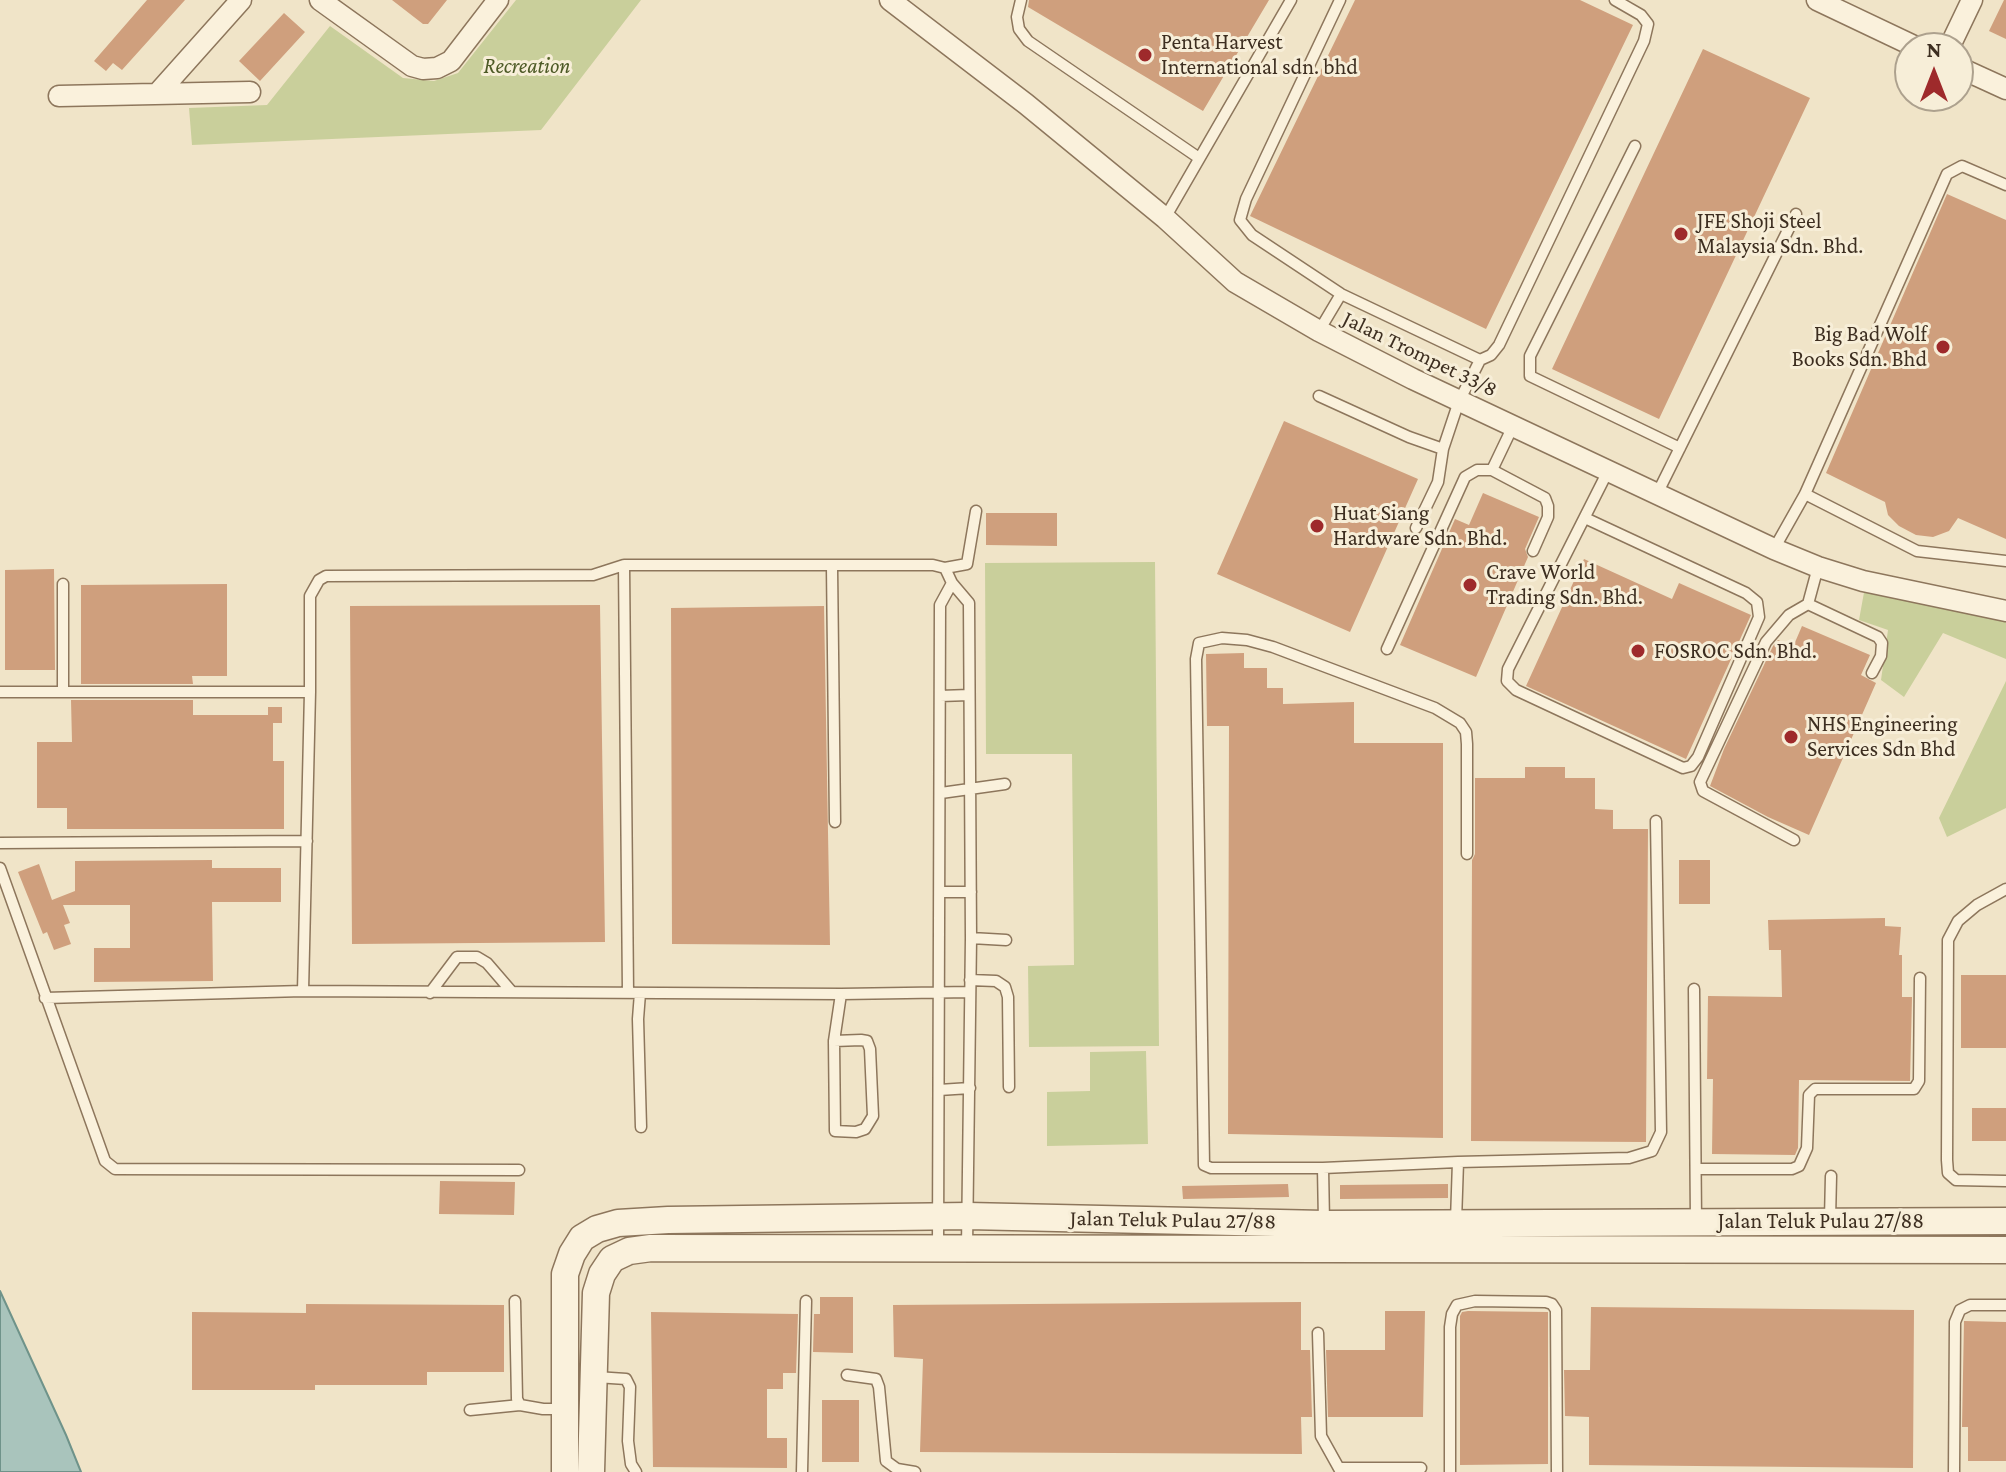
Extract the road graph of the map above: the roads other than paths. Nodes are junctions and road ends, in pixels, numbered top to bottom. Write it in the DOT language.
graph roads {
  1 [pos="241,0"];
  2 [pos="320,0"];
  3 [pos="498,0"];
  4 [pos="890,0"];
  5 [pos="1021,0"];
  6 [pos="1291,0"];
  7 [pos="1340,0"];
  8 [pos="1615,0"];
  9 [pos="1817,0"];
  10 [pos="1972,0"];
  11 [pos="1957,32"];
  12 [pos="1894,37"];
  13 [pos="1974,74"];
  14 [pos="2006,89"];
  15 [pos="250,92"];
  16 [pos="158,93"];
  17 [pos="59,96"];
  18 [pos="1635,146"];
  19 [pos="1199,158"];
  20 [pos="2006,185"];
  21 [pos="1796,214"];
  22 [pos="1165,218"];
  23 [pos="1341,294"];
  24 [pos="1319,331"];
  25 [pos="1480,360"];
  26 [pos="1319,396"];
  27 [pos="1459,401"];
  28 [pos="1513,426"];
  29 [pos="1680,448"];
  30 [pos="1443,449"];
  31 [pos="1492,470"];
  32 [pos="1608,471"];
  33 [pos="1657,494"];
  34 [pos="1805,494"];
  35 [pos="976,511"];
  36 [pos="1585,518"];
  37 [pos="1416,528"];
  38 [pos="1774,549"];
  39 [pos="1533,551"];
  40 [pos="2006,561"];
  41 [pos="624,565"];
  42 [pos="832,567"];
  43 [pos="1818,567"];
  44 [pos="945,568"];
  45 [pos="952,583"];
  46 [pos="63,584"];
  47 [pos="1808,604"];
  48 [pos="2006,611"];
  49 [pos="1387,649"];
  50 [pos="1872,673"];
  51 [pos="63,691"];
  52 [pos="0,692"];
  53 [pos="310,692"];
  54 [pos="969,695"];
  55 [pos="940,696"];
  56 [pos="1005,784"];
  57 [pos="972,790"];
  58 [pos="941,793"];
  59 [pos="1656,821"];
  60 [pos="835,822"];
  61 [pos="1794,840"];
  62 [pos="307,841"];
  63 [pos="0,843"];
  64 [pos="1467,854"];
  65 [pos="0,868"];
  66 [pos="2006,889"];
  67 [pos="941,892"];
  68 [pos="971,892"];
  69 [pos="971,938"];
  70 [pos="1006,940"];
  71 [pos="1920,978"];
  72 [pos="970,986"];
  73 [pos="1694,989"];
  74 [pos="303,991"];
  75 [pos="512,992"];
  76 [pos="937,992"];
  77 [pos="430,993"];
  78 [pos="634,993"];
  79 [pos="841,994"];
  80 [pos="45,998"];
  81 [pos="834,1041"];
  82 [pos="1009,1087"];
  83 [pos="970,1088"];
  84 [pos="939,1090"];
  85 [pos="641,1127"];
  86 [pos="1458,1162"];
  87 [pos="1323,1168"];
  88 [pos="1696,1169"];
  89 [pos="519,1170"];
  90 [pos="1831,1176"];
  91 [pos="2006,1181"];
  92 [pos="937,1216"];
  93 [pos="968,1216"];
  94 [pos="1456,1221"];
  95 [pos="1696,1221"];
  96 [pos="1830,1221"];
  97 [pos="2006,1221"];
  98 [pos="1324,1224"];
  99 [pos="938,1249"];
  100 [pos="967,1249"];
  101 [pos="2006,1250"];
  102 [pos="515,1301"];
  103 [pos="806,1301"];
  104 [pos="2006,1305"];
  105 [pos="1318,1333"];
  106 [pos="847,1375"];
  107 [pos="594,1377"];
  108 [pos="520,1405"];
  109 [pos="565,1409"];
  110 [pos="470,1410"];
  111 [pos="593,1468"];
  112 [pos="1421,1468"];
  113 [pos="1341,1470"];
  114 [pos="565,1472"];
  115 [pos="636,1472"];
  116 [pos="802,1472"];
  117 [pos="915,1472"];
  118 [pos="1450,1472"];
  119 [pos="1557,1472"];
  120 [pos="1954,1472"];
  1 -- 16 [label="street"];
  2 -- 3 [label="street"];
  4 -- 22 [label="street, Jalan Trompet 33/8"];
  5 -- 19 [label="lane"];
  6 -- 19 [label="lane"];
  7 -- 23 [label="lane"];
  8 -- 25 [label="lane"];
  9 -- 12 [label="street"];
  10 -- 11 [label="street"];
  13 -- 14 [label="street"];
  15 -- 16 [label="street"];
  16 -- 17 [label="street"];
  18 -- 29 [label="lane"];
  19 -- 22 [label="lane"];
  20 -- 34 [label="lane"];
  21 -- 29 [label="lane"];
  22 -- 24 [label="street, Jalan Trompet 33/8"];
  23 -- 24 [label="lane"];
  23 -- 25 [label="lane"];
  24 -- 27 [label="street, Jalan Trompet 33/8"];
  25 -- 27 [label="lane"];
  26 -- 30 [label="lane"];
  27 -- 28 [label="street, Jalan Trompet 33/8"];
  27 -- 30 [label="lane"];
  28 -- 31 [label="lane"];
  28 -- 32 [label="street, Jalan Trompet 33/8"];
  29 -- 33 [label="lane"];
  30 -- 37 [label="lane"];
  31 -- 39 [label="lane"];
  31 -- 49 [label="lane"];
  32 -- 33 [label="street, Jalan Trompet 33/8"];
  32 -- 36 [label="lane"];
  33 -- 38 [label="street, Jalan Trompet 33/8"];
  34 -- 38 [label="lane"];
  34 -- 40 [label="lane"];
  35 -- 44 [label="lane"];
  36 -- 36 [label="lane"];
  38 -- 43 [label="street, Jalan Trompet 33/8"];
  41 -- 42 [label="lane"];
  41 -- 53 [label="lane"];
  41 -- 78 [label="lane"];
  42 -- 44 [label="lane"];
  42 -- 60 [label="lane"];
  43 -- 47 [label="lane"];
  43 -- 48 [label="street, Jalan Trompet 33/8"];
  44 -- 45 [label="lane"];
  45 -- 54 [label="lane"];
  45 -- 55 [label="lane"];
  46 -- 51 [label="lane"];
  47 -- 50 [label="lane"];
  47 -- 61 [label="lane"];
  51 -- 52 [label="lane"];
  51 -- 53 [label="lane"];
  53 -- 62 [label="lane"];
  54 -- 55 [label="lane"];
  54 -- 57 [label="lane"];
  55 -- 58 [label="lane"];
  56 -- 57 [label="lane"];
  57 -- 58 [label="lane"];
  57 -- 68 [label="lane"];
  58 -- 67 [label="lane"];
  59 -- 86 [label="lane"];
  62 -- 63 [label="lane"];
  62 -- 74 [label="lane"];
  64 -- 87 [label="lane"];
  65 -- 80 [label="lane"];
  66 -- 91 [label="lane"];
  67 -- 68 [label="lane"];
  67 -- 76 [label="lane"];
  68 -- 69 [label="lane"];
  69 -- 70 [label="lane"];
  69 -- 72 [label="lane"];
  71 -- 88 [label="lane"];
  72 -- 76 [label="lane"];
  72 -- 82 [label="lane"];
  72 -- 83 [label="lane"];
  73 -- 88 [label="lane"];
  74 -- 77 [label="lane"];
  74 -- 80 [label="lane"];
  75 -- 77 [label="lane"];
  75 -- 77 [label="lane"];
  75 -- 78 [label="lane"];
  76 -- 79 [label="lane"];
  76 -- 84 [label="lane"];
  78 -- 79 [label="lane"];
  78 -- 85 [label="lane"];
  79 -- 81 [label="lane"];
  80 -- 89 [label="lane"];
  81 -- 81 [label="lane"];
  83 -- 84 [label="lane"];
  83 -- 93 [label="lane"];
  84 -- 92 [label="lane"];
  86 -- 87 [label="lane"];
  86 -- 94 [label="lane"];
  87 -- 98 [label="lane"];
  88 -- 95 [label="lane"];
  90 -- 96 [label="lane"];
  92 -- 93 [label="street, Jalan Teluk Pulau 27/88"];
  92 -- 99 [label="lane"];
  92 -- 109 [label="street, Jalan Teluk Pulau 27/88"];
  93 -- 98 [label="street, Jalan Teluk Pulau 27/88"];
  93 -- 100 [label="lane"];
  94 -- 95 [label="street, Jalan Teluk Pulau 27/88"];
  94 -- 98 [label="street, Jalan Teluk Pulau 27/88"];
  95 -- 96 [label="street, Jalan Teluk Pulau 27/88"];
  96 -- 97 [label="street, Jalan Teluk Pulau 27/88"];
  99 -- 100 [label="street, Jalan Teluk Pulau 27/88"];
  99 -- 107 [label="street, Jalan Teluk Pulau 27/88"];
  100 -- 101 [label="street, Jalan Teluk Pulau 27/88"];
  102 -- 108 [label="lane"];
  103 -- 116 [label="lane"];
  104 -- 120 [label="lane"];
  105 -- 113 [label="lane"];
  106 -- 117 [label="lane"];
  107 -- 111 [label="street, Jalan Teluk Pulau 27/88"];
  107 -- 115 [label="lane"];
  108 -- 109 [label="lane"];
  108 -- 110 [label="lane"];
  109 -- 114 [label="street, Jalan Teluk Pulau 27/88"];
  112 -- 113 [label="lane"];
  118 -- 119 [label="lane"];
}
